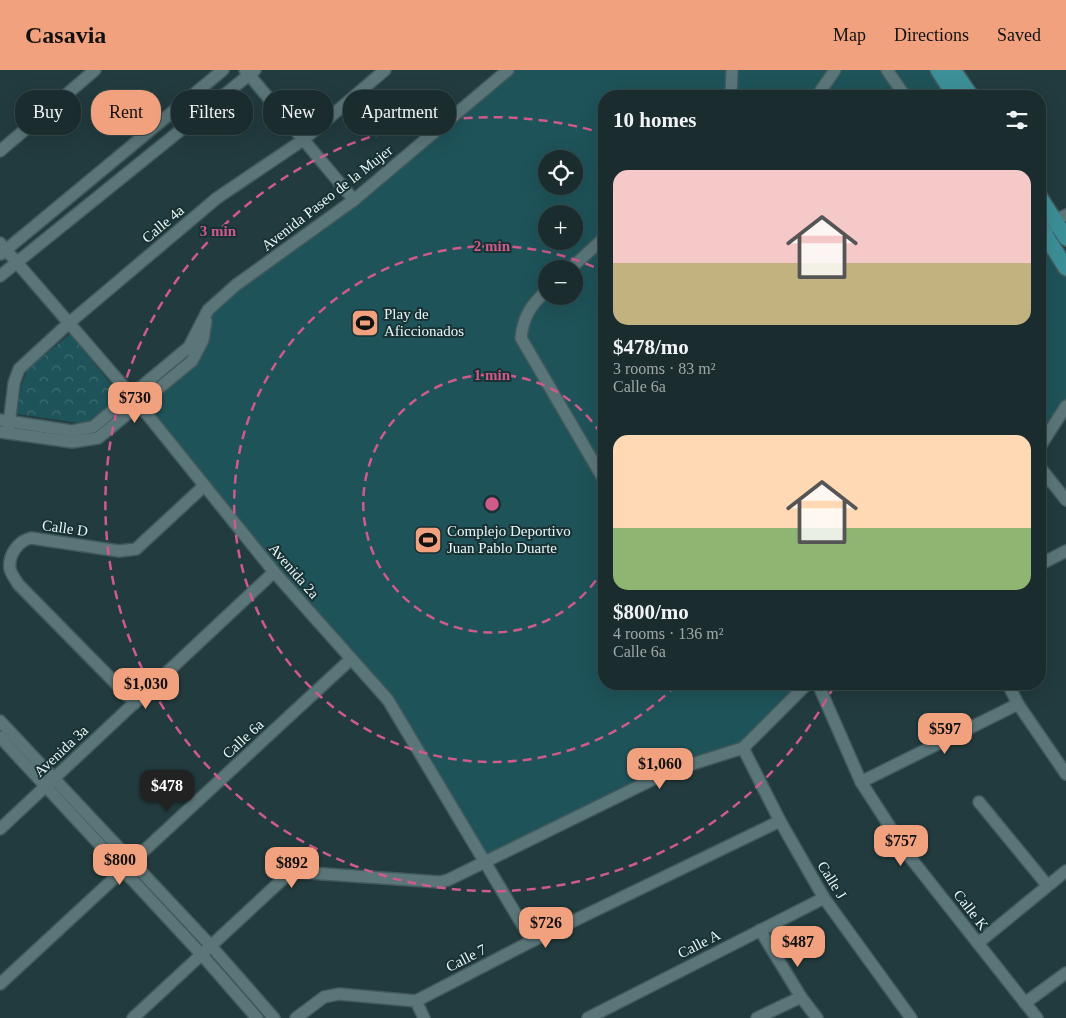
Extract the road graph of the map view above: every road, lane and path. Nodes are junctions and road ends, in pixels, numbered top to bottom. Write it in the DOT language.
graph roads {
  1 [pos="95,70"];
  2 [pos="223,70"];
  3 [pos="385,70"];
  4 [pos="508,70"];
  5 [pos="732,70"];
  6 [pos="835,70"];
  7 [pos="887,70"];
  8 [pos="938,70"];
  9 [pos="953,70"];
  10 [pos="250,72"];
  11 [pos="731,90"];
  12 [pos="822,90"];
  13 [pos="901,90"];
  14 [pos="951,90"];
  15 [pos="967,90"];
  16 [pos="303,140"];
  17 [pos="0,151"];
  18 [pos="354,200"];
  19 [pos="1046,203"];
  20 [pos="1061,218"];
  21 [pos="1046,230"];
  22 [pos="1066,238"];
  23 [pos="1046,241"];
  24 [pos="598,243"];
  25 [pos="2,249"];
  26 [pos="580,260"];
  27 [pos="16,261"];
  28 [pos="1066,268"];
  29 [pos="0,276"];
  30 [pos="538,298"];
  31 [pos="69,323"];
  32 [pos="134,399"];
  33 [pos="1066,406"];
  34 [pos="6,420"];
  35 [pos="4,433"];
  36 [pos="1046,437"];
  37 [pos="598,470"];
  38 [pos="1046,475"];
  39 [pos="204,486"];
  40 [pos="1066,500"];
  41 [pos="1066,550"];
  42 [pos="1046,561"];
  43 [pos="274,572"];
  44 [pos="351,659"];
  45 [pos="801,690"];
  46 [pos="821,690"];
  47 [pos="1011,690"];
  48 [pos="134,703"];
  49 [pos="1018,704"];
  50 [pos="0,721"];
  51 [pos="0,738"];
  52 [pos="743,748"];
  53 [pos="1066,774"];
  54 [pos="50,782"];
  55 [pos="860,782"];
  56 [pos="978,802"];
  57 [pos="780,821"];
  58 [pos="0,829"];
  59 [pos="484,861"];
  60 [pos="132,862"];
  61 [pos="123,870"];
  62 [pos="1066,870"];
  63 [pos="1047,885"];
  64 [pos="824,898"];
  65 [pos="760,930"];
  66 [pos="532,941"];
  67 [pos="978,942"];
  68 [pos="211,946"];
  69 [pos="202,955"];
  70 [pos="1066,974"];
  71 [pos="0,984"];
  72 [pos="801,997"];
  73 [pos="416,1001"];
  74 [pos="1025,1003"];
  75 [pos="133,1018"];
  76 [pos="257,1018"];
  77 [pos="274,1018"];
  78 [pos="296,1018"];
  79 [pos="424,1018"];
  80 [pos="588,1018"];
  81 [pos="757,1018"];
  82 [pos="817,1018"];
  83 [pos="911,1018"];
  84 [pos="1037,1018"];
  1 -- 17 [label="street"];
  2 -- 25 [label="street"];
  3 -- 16 [label="street, Calle 4a"];
  4 -- 18 [label="street, Avenida Paseo de la Mujer"];
  5 -- 11 [label="street"];
  6 -- 12 [label="street"];
  7 -- 13 [label="street"];
  8 -- 14 [label="main road"];
  9 -- 15 [label="main road"];
  10 -- 16 [label="street"];
  10 -- 27 [label="street"];
  16 -- 18 [label="street"];
  16 -- 31 [label="street, Calle 4a"];
  18 -- 32 [label="street, Avenida Paseo de la Mujer"];
  19 -- 20 [label="main road"];
  20 -- 21 [label="street"];
  20 -- 22 [label="main road"];
  23 -- 28 [label="main road"];
  24 -- 26 [label="street"];
  25 -- 27 [label="street, Avenida 2a"];
  27 -- 29 [label="street"];
  27 -- 31 [label="street, Avenida 2a"];
  30 -- 37 [label="street"];
  31 -- 32 [label="street, Avenida 2a"];
  31 -- 34 [label="street, Calle 4a"];
  32 -- 34 [label="street, Avenida Paseo de la Mujer"];
  32 -- 35 [label="street, Avenida Paseo de la Mujer"];
  32 -- 39 [label="street, Avenida 2a"];
  33 -- 36 [label="street"];
  34 -- 35 [label="street, Calle 4a"];
  38 -- 40 [label="street"];
  39 -- 43 [label="street, Avenida 2a"];
  39 -- 48 [label="street, Calle D"];
  41 -- 42 [label="street"];
  43 -- 44 [label="street, Avenida 2a"];
  43 -- 48 [label="street, Avenida 3a"];
  44 -- 59 [label="street, Avenida 2a"];
  44 -- 60 [label="street, Calle 6a"];
  45 -- 52 [label="street"];
  46 -- 55 [label="street, Calle K"];
  47 -- 49 [label="street"];
  48 -- 54 [label="street, Avenida 3a"];
  49 -- 53 [label="street"];
  49 -- 55 [label="street"];
  50 -- 54 [label="street"];
  51 -- 54 [label="street"];
  52 -- 57 [label="street, Calle J"];
  52 -- 59 [label="street"];
  54 -- 58 [label="street, Avenida 3a"];
  54 -- 60 [label="street"];
  54 -- 61 [label="street"];
  55 -- 67 [label="street, Calle K"];
  56 -- 63 [label="street"];
  57 -- 64 [label="street, Calle J"];
  57 -- 66 [label="street, Calle 7"];
  59 -- 66 [label="street, Avenida 2a"];
  59 -- 68 [label="street"];
  60 -- 61 [label="street, Calle 6a"];
  60 -- 68 [label="street"];
  61 -- 69 [label="street"];
  61 -- 71 [label="street, Calle 6a"];
  62 -- 63 [label="street"];
  63 -- 67 [label="street"];
  64 -- 65 [label="street, Calle A"];
  64 -- 83 [label="street, Calle J"];
  65 -- 72 [label="street"];
  65 -- 80 [label="street, Calle A"];
  66 -- 73 [label="street, Calle 7"];
  67 -- 74 [label="street, Calle K"];
  68 -- 69 [label="street"];
  68 -- 77 [label="street"];
  69 -- 75 [label="street"];
  69 -- 76 [label="street"];
  70 -- 74 [label="street"];
  72 -- 81 [label="street"];
  72 -- 82 [label="street"];
  73 -- 78 [label="street"];
  73 -- 79 [label="street"];
  74 -- 84 [label="street, Calle K"];
}
